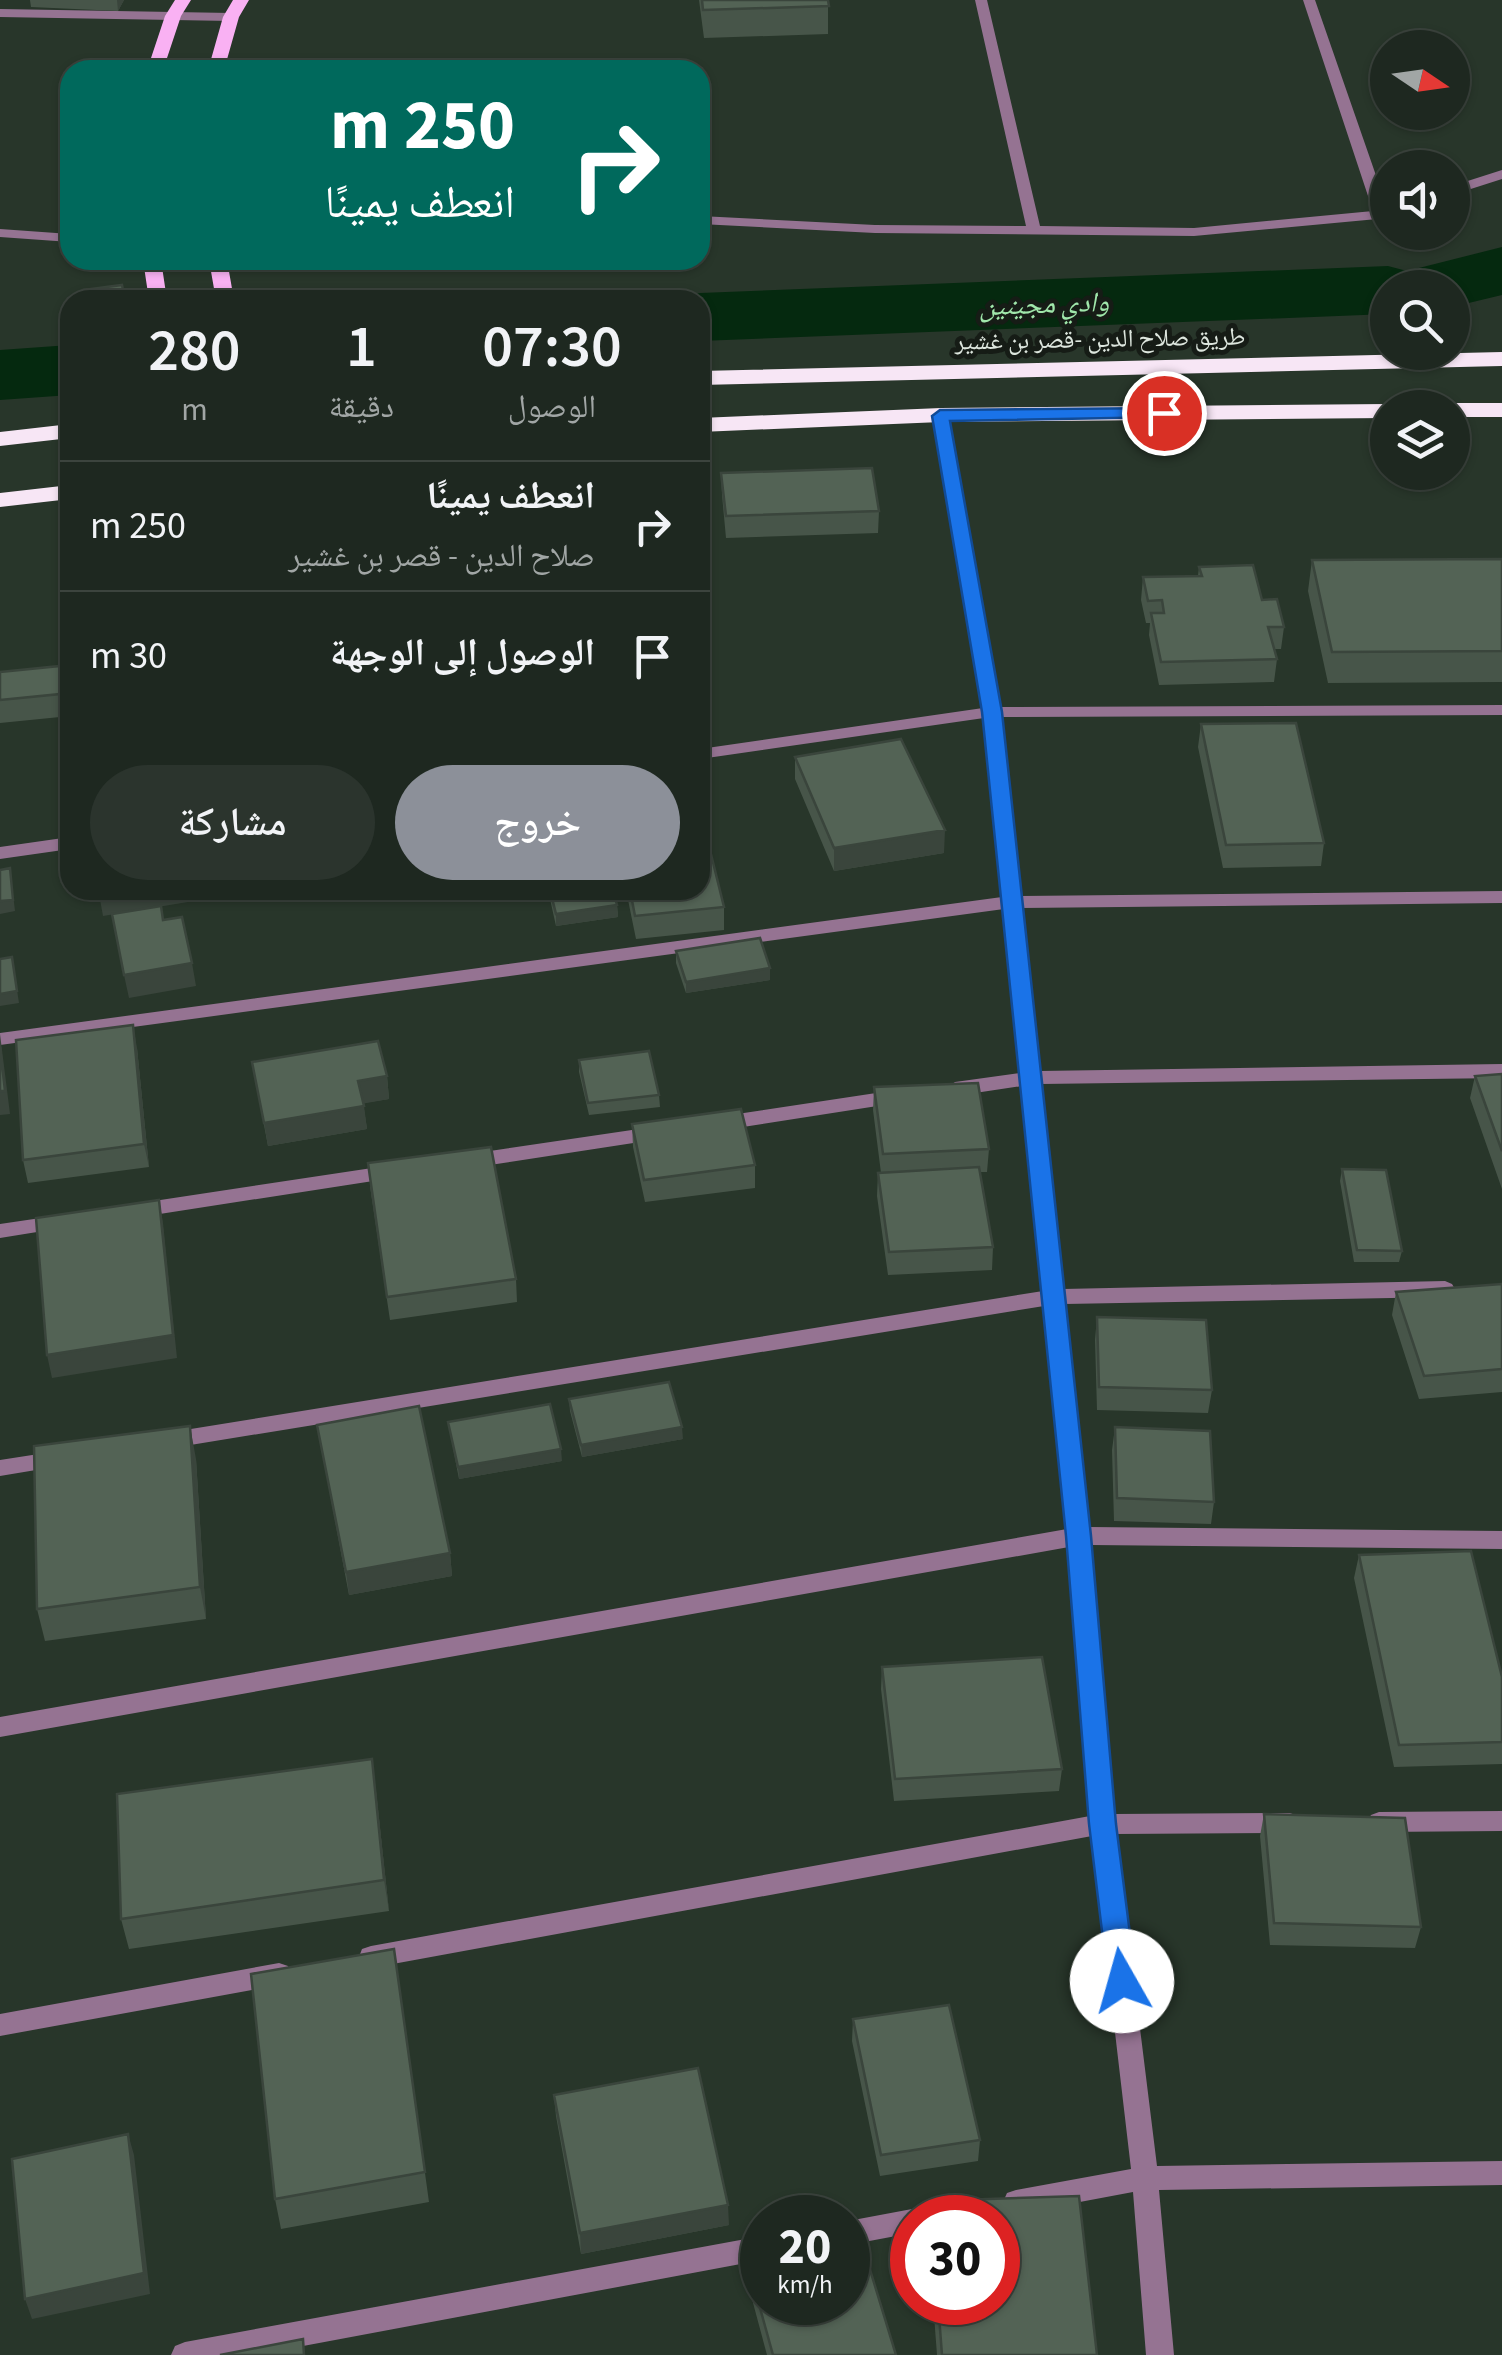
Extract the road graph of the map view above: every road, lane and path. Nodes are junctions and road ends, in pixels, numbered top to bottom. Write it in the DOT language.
graph roads {
  1 [pos="183,0"];
  2 [pos="241,0"];
  3 [pos="981,0"];
  4 [pos="1309,0"];
  5 [pos="0,13"];
  6 [pos="173,16"];
  7 [pos="231,17"];
  8 [pos="158,60"];
  9 [pos="219,60"];
  10 [pos="1370,173"];
  11 [pos="1502,174"];
  12 [pos="1470,185"];
  13 [pos="1370,216"];
  14 [pos="710,220"];
  15 [pos="0,232"];
  16 [pos="1034,232"];
  17 [pos="60,237"];
  18 [pos="1502,359"];
  19 [pos="710,378"];
  20 [pos="1470,410"];
  21 [pos="1502,410"];
  22 [pos="1370,411"];
  23 [pos="940,416"];
  24 [pos="710,424"];
  25 [pos="60,432"];
  26 [pos="0,440"];
  27 [pos="60,493"];
  28 [pos="0,500"];
  29 [pos="1502,710"];
  30 [pos="992,712"];
  31 [pos="710,753"];
  32 [pos="60,845"];
  33 [pos="0,854"];
  34 [pos="1502,897"];
  35 [pos="1011,902"];
  36 [pos="0,1039"];
  37 [pos="1502,1071"];
  38 [pos="1029,1078"];
  39 [pos="455,1163"];
  40 [pos="416,1169"];
  41 [pos="119,1213"];
  42 [pos="79,1219"];
  43 [pos="0,1230"];
  44 [pos="1463,1289"];
  45 [pos="1052,1296"];
  46 [pos="136,1446"];
  47 [pos="78,1456"];
  48 [pos="0,1468"];
  49 [pos="1079,1536"];
  50 [pos="1502,1540"];
  51 [pos="0,1727"];
  52 [pos="1502,1821"];
  53 [pos="1322,1822"];
  54 [pos="1362,1822"];
  55 [pos="1102,1824"];
  56 [pos="348,1962"];
  57 [pos="310,1969"];
  58 [pos="0,2025"];
  59 [pos="1502,2173"];
  60 [pos="1146,2178"];
  61 [pos="1020,2201"];
  62 [pos="740,2252"];
  63 [pos="185,2355"];
  64 [pos="1160,2355"];
  1 -- 6 [label="main road"];
  2 -- 7 [label="main road"];
  3 -- 16 [label="street"];
  4 -- 10 [label="street"];
  5 -- 6 [label="street"];
  6 -- 7 [label="street"];
  6 -- 8 [label="main road"];
  7 -- 9 [label="main road"];
  11 -- 12 [label="street"];
  13 -- 16 [label="street"];
  14 -- 16 [label="street"];
  15 -- 17 [label="street"];
  18 -- 19 [label="highway, طريق صلاح الدين -قصر بن غشير"];
  20 -- 21 [label="highway"];
  22 -- 23 [label="highway"];
  23 -- 24 [label="highway"];
  23 -- 30 [label="street"];
  25 -- 26 [label="highway"];
  27 -- 28 [label="highway"];
  29 -- 30 [label="street"];
  30 -- 31 [label="street"];
  30 -- 35 [label="street"];
  32 -- 33 [label="street"];
  34 -- 35 [label="street"];
  35 -- 36 [label="street"];
  35 -- 38 [label="street"];
  37 -- 38 [label="street"];
  38 -- 39 [label="street"];
  38 -- 45 [label="street"];
  40 -- 41 [label="street"];
  42 -- 43 [label="street"];
  44 -- 45 [label="street"];
  45 -- 46 [label="street"];
  45 -- 49 [label="street"];
  47 -- 48 [label="street"];
  49 -- 50 [label="street"];
  49 -- 51 [label="street"];
  49 -- 55 [label="street"];
  52 -- 54 [label="street"];
  53 -- 55 [label="street"];
  55 -- 56 [label="street"];
  55 -- 60 [label="street"];
  57 -- 58 [label="street"];
  59 -- 60 [label="street"];
  60 -- 61 [label="street"];
  60 -- 64 [label="street"];
  62 -- 63 [label="street"];
}
